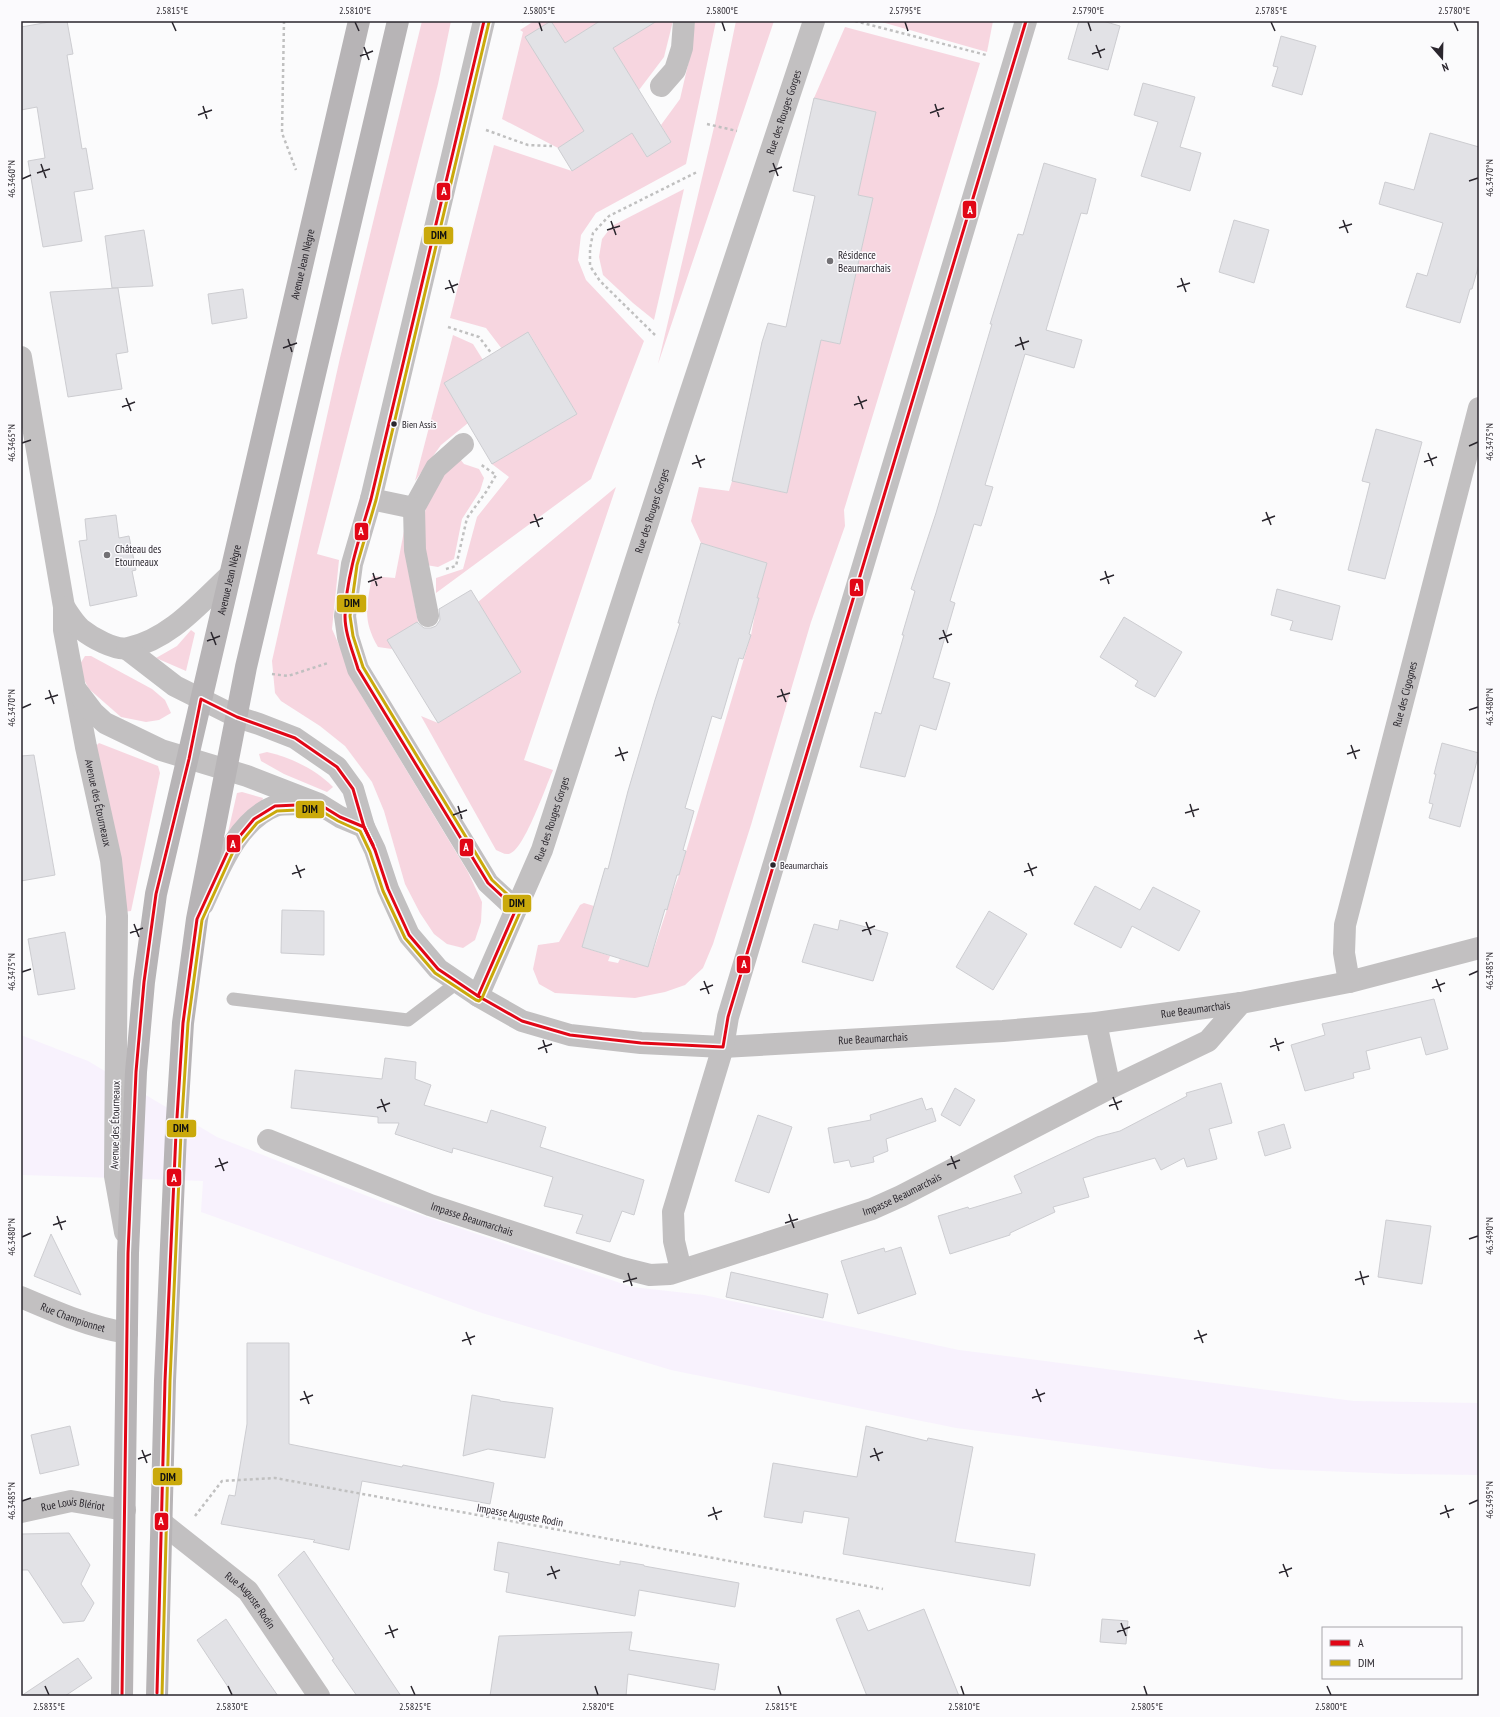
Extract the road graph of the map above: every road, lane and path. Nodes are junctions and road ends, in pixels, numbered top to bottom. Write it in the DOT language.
graph roads {
  1 [pos="284,21"];
  2 [pos="359,21"];
  3 [pos="398,21"];
  4 [pos="484,21"];
  5 [pos="684,21"];
  6 [pos="814,21"];
  7 [pos="855,21"];
  8 [pos="1026,21"];
  9 [pos="986,55"];
  10 [pos="661,86"];
  11 [pos="461,122"];
  12 [pos="708,124"];
  13 [pos="737,131"];
  14 [pos="552,146"];
  15 [pos="697,172"];
  16 [pos="298,176"];
  17 [pos="448,327"];
  18 [pos="655,335"];
  19 [pos="492,354"];
  20 [pos="21,357"];
  21 [pos="1479,408"];
  22 [pos="459,447"];
  23 [pos="371,499"];
  24 [pos="414,508"];
  25 [pos="421,575"];
  26 [pos="229,576"];
  27 [pos="64,607"];
  28 [pos="428,616"];
  29 [pos="127,648"];
  30 [pos="335,660"];
  31 [pos="272,674"];
  32 [pos="75,688"];
  33 [pos="201,699"];
  34 [pos="237,718"];
  35 [pos="189,759"];
  36 [pos="226,770"];
  37 [pos="319,804"];
  38 [pos="364,826"];
  39 [pos="516,909"];
  40 [pos="197,919"];
  41 [pos="1479,948"];
  42 [pos="458,982"];
  43 [pos="1349,982"];
  44 [pos="478,996"];
  45 [pos="233,999"];
  46 [pos="1241,1003"];
  47 [pos="1096,1023"];
  48 [pos="723,1047"];
  49 [pos="1110,1088"];
  50 [pos="268,1140"];
  51 [pos="128,1253"];
  52 [pos="682,1270"];
  53 [pos="21,1297"];
  54 [pos="127,1333"];
  55 [pos="125,1510"];
  56 [pos="21,1512"];
  57 [pos="162,1523"];
  58 [pos="178,1536"];
  59 [pos="883,1589"];
  60 [pos="122,1696"];
  61 [pos="157,1696"];
  62 [pos="320,1696"];
  1 -- 16 [label="path"];
  2 -- 26 [label="main road, Avenue Jean Nègre"];
  3 -- 34 [label="main road"];
  4 -- 11 [label="street"];
  5 -- 10 [label="street"];
  6 -- 39 [label="street, Rue des Rouges Gorges"];
  7 -- 9 [label="path"];
  8 -- 48 [label="street"];
  11 -- 14 [label="path"];
  11 -- 23 [label="street"];
  12 -- 13 [label="path"];
  15 -- 18 [label="path"];
  17 -- 19 [label="path"];
  20 -- 27 [label="street, Avenue des Étourneaux"];
  21 -- 43 [label="street, Rue des Cigognes"];
  22 -- 24 [label="street"];
  22 -- 25 [label="path"];
  23 -- 24 [label="street"];
  23 -- 39 [label="street"];
  24 -- 25 [label="street"];
  25 -- 28 [label="street"];
  26 -- 29 [label="street"];
  26 -- 33 [label="main road, Avenue Jean Nègre"];
  27 -- 29 [label="street"];
  27 -- 32 [label="street, Avenue des Étourneaux"];
  29 -- 33 [label="street, Rue Beaumarchais"];
  30 -- 31 [label="path"];
  32 -- 35 [label="street"];
  32 -- 51 [label="street, Avenue des Étourneaux"];
  33 -- 34 [label="street, Rue Beaumarchais"];
  33 -- 35 [label="main road, Avenue Jean Nègre"];
  34 -- 36 [label="main road"];
  34 -- 38 [label="street, Rue Beaumarchais"];
  35 -- 36 [label="street"];
  35 -- 51 [label="main road, Avenue Jean Nègre"];
  36 -- 37 [label="street"];
  36 -- 40 [label="main road"];
  37 -- 38 [label="street"];
  37 -- 40 [label="street"];
  38 -- 42 [label="street, Rue Beaumarchais"];
  39 -- 44 [label="street, Rue des Rouges Gorges"];
  40 -- 57 [label="main road"];
  41 -- 43 [label="street, Rue Beaumarchais"];
  42 -- 44 [label="street, Rue Beaumarchais"];
  42 -- 45 [label="lane"];
  43 -- 46 [label="street, Rue Beaumarchais"];
  44 -- 48 [label="street, Rue Beaumarchais"];
  46 -- 47 [label="street, Rue Beaumarchais"];
  46 -- 49 [label="street, Impasse Beaumarchais"];
  47 -- 48 [label="street, Rue Beaumarchais"];
  47 -- 49 [label="street"];
  48 -- 52 [label="street"];
  49 -- 52 [label="street, Impasse Beaumarchais"];
  50 -- 52 [label="street, Impasse Beaumarchais"];
  51 -- 54 [label="main road, Avenue Jean Nègre"];
  53 -- 54 [label="street, Rue Championnet"];
  54 -- 55 [label="main road, Avenue Jean Nègre"];
  55 -- 56 [label="street, Rue Louis Blériot"];
  55 -- 60 [label="main road, Avenue Jean Nègre"];
  57 -- 58 [label="street, Rue Auguste Rodin"];
  57 -- 61 [label="main road"];
  58 -- 59 [label="path, Impasse Auguste Rodin"];
  58 -- 62 [label="street, Rue Auguste Rodin"];
}
